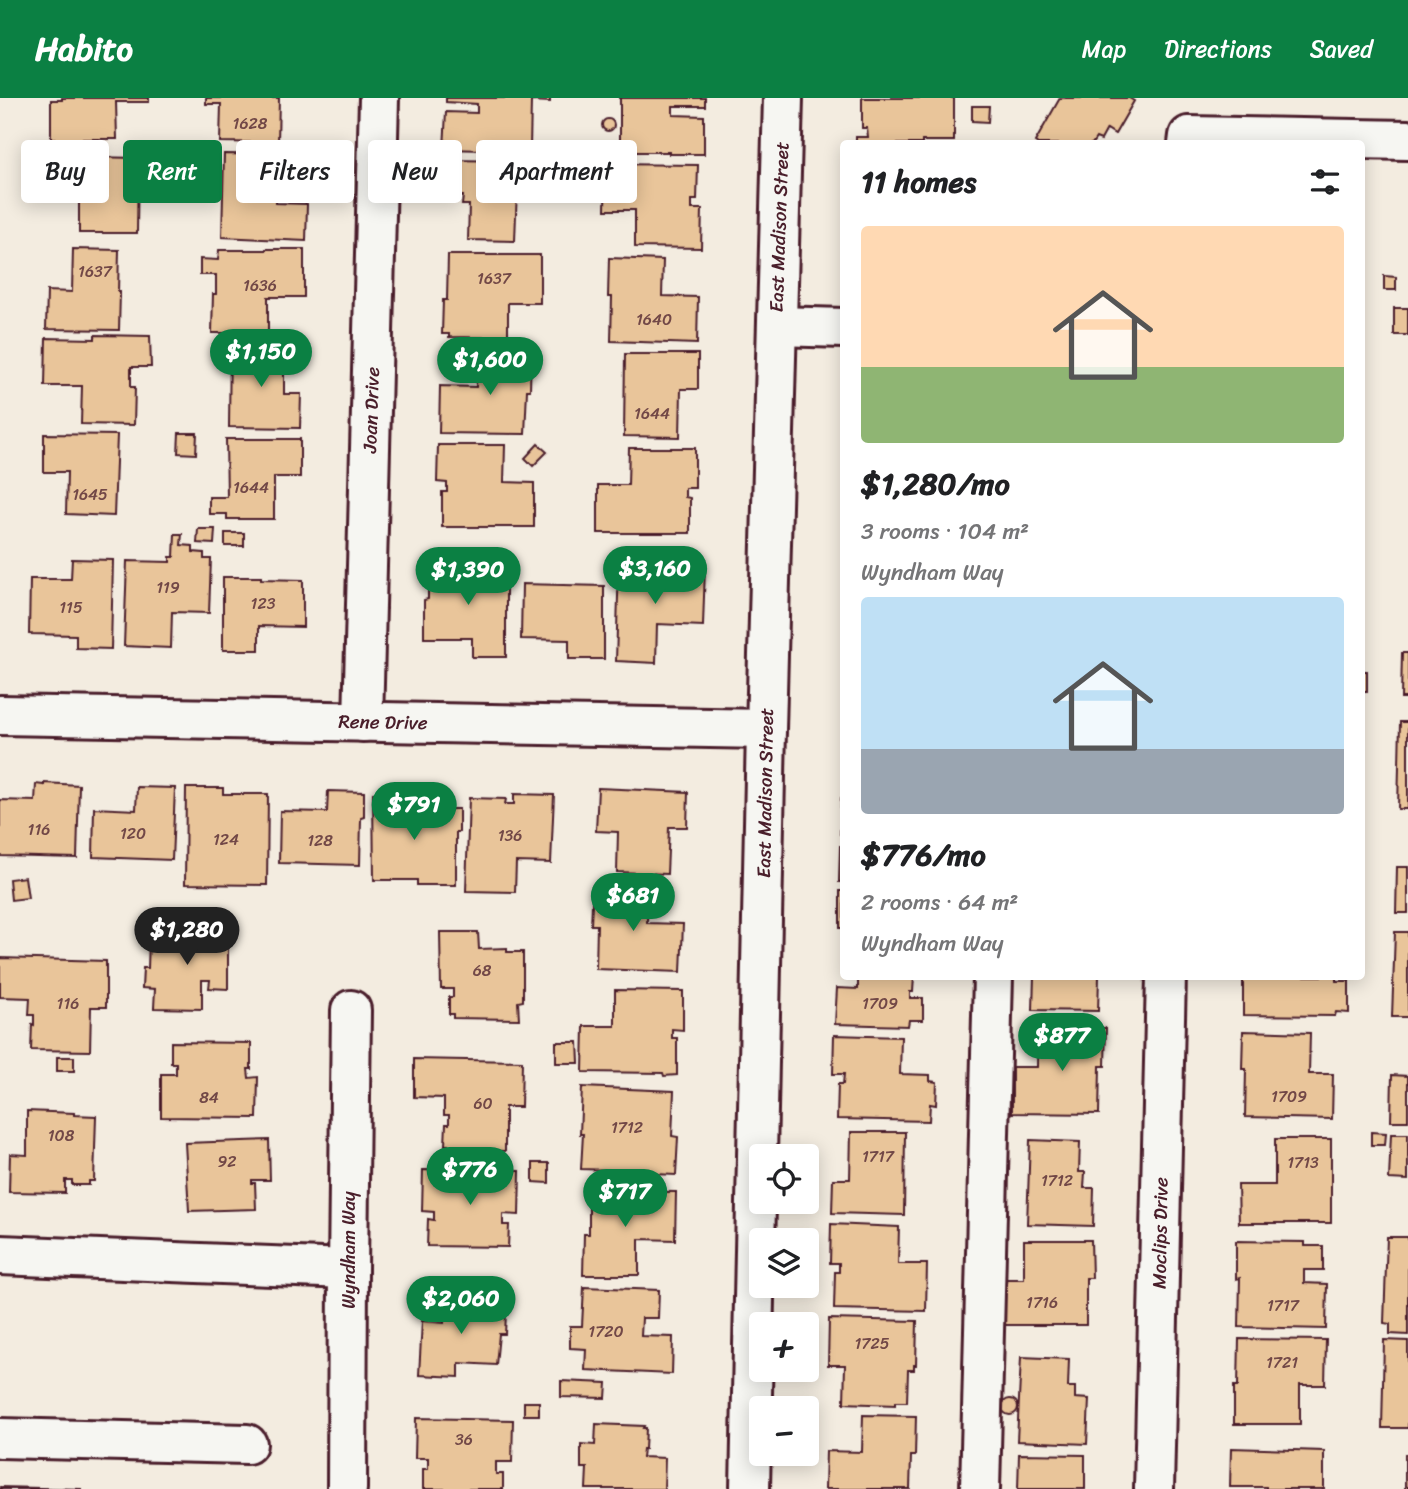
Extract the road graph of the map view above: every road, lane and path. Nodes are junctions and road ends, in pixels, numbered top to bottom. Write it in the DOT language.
graph roads {
  1 [pos="379,98"];
  2 [pos="783,98"];
  3 [pos="1189,140"];
  4 [pos="1408,140"];
  5 [pos="777,326"];
  6 [pos="840,328"];
  7 [pos="0,715"];
  8 [pos="363,722"];
  9 [pos="766,729"];
  10 [pos="993,980"];
  11 [pos="1166,980"];
  12 [pos="351,1010"];
  13 [pos="0,1255"];
  14 [pos="348,1269"];
  15 [pos="0,1438"];
  16 [pos="247,1444"];
  17 [pos="347,1489"];
  18 [pos="750,1489"];
  19 [pos="980,1489"];
  20 [pos="1154,1489"];
  1 -- 8 [label="street, Joan Drive"];
  2 -- 5 [label="street, East Madison Street"];
  3 -- 4 [label="street"];
  5 -- 6 [label="street"];
  5 -- 9 [label="street, East Madison Street"];
  7 -- 8 [label="street, Rene Drive"];
  8 -- 9 [label="street, Rene Drive"];
  9 -- 18 [label="street, East Madison Street"];
  10 -- 19 [label="street"];
  11 -- 20 [label="street, Moclips Drive"];
  12 -- 14 [label="street, Wyndham Way"];
  13 -- 14 [label="street"];
  14 -- 17 [label="street, Wyndham Way"];
  15 -- 16 [label="street"];
}
